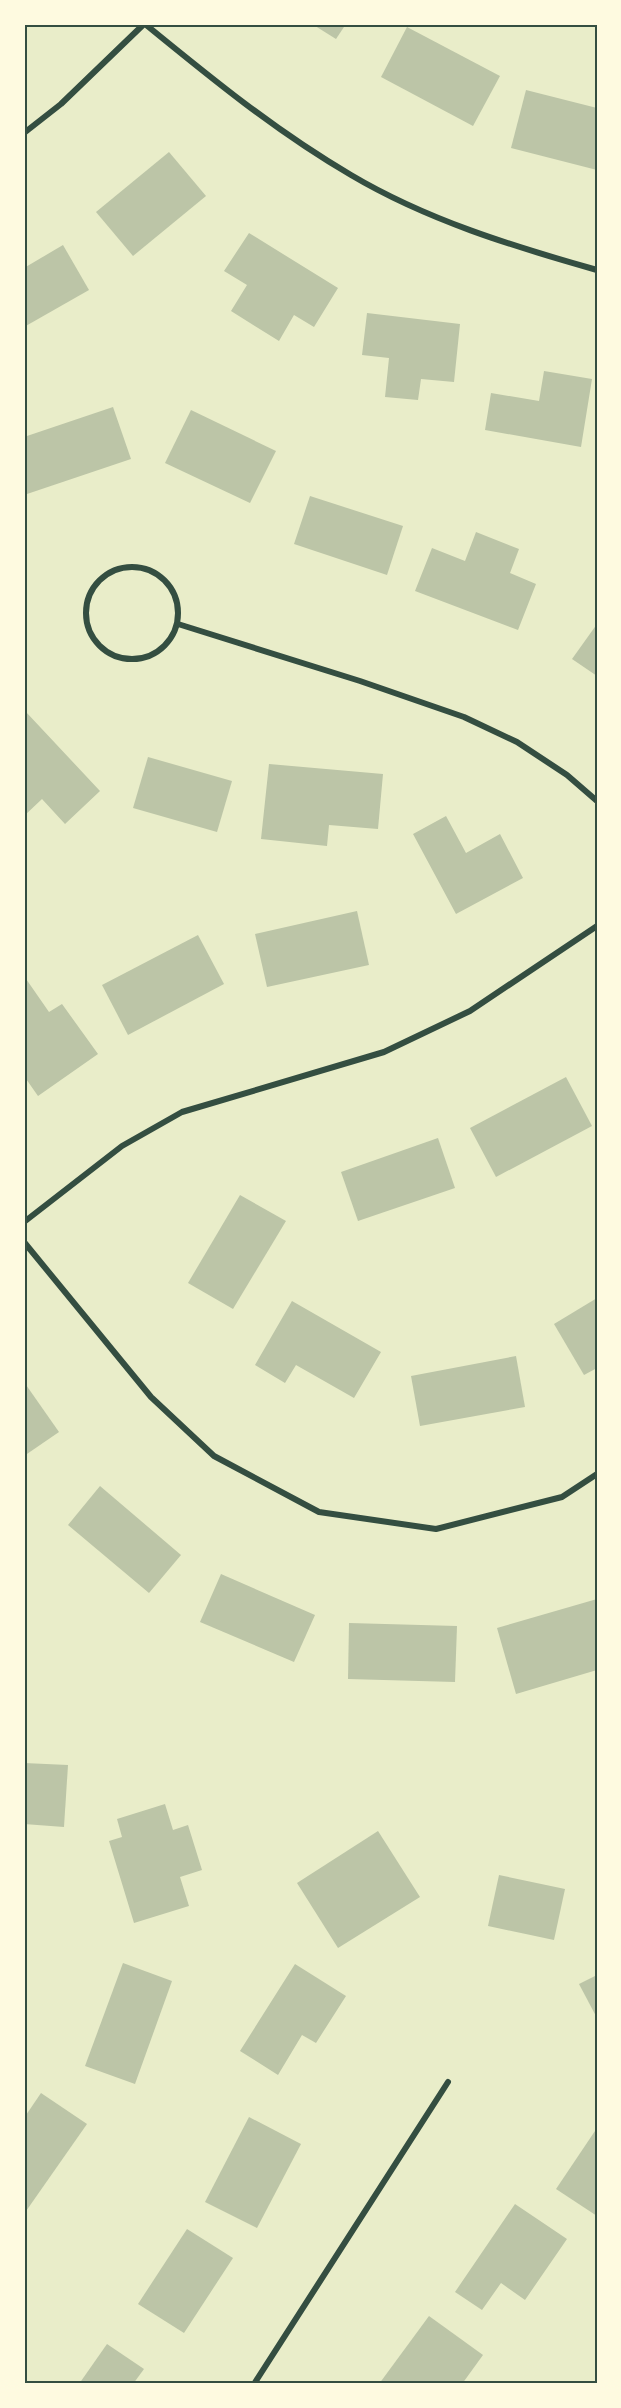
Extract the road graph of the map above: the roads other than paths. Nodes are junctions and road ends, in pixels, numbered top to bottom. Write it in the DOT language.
graph roads {
  1 [pos="145,24"];
  2 [pos="24,133"];
  3 [pos="597,270"];
  4 [pos="178,624"];
  5 [pos="597,801"];
  6 [pos="597,926"];
  7 [pos="24,1222"];
  8 [pos="24,1242"];
  9 [pos="597,1474"];
  10 [pos="448,2082"];
  11 [pos="254,2384"];
  1 -- 2 [label="street"];
  1 -- 3 [label="street"];
  4 -- 4 [label="street"];
  4 -- 5 [label="street"];
  6 -- 7 [label="street"];
  8 -- 9 [label="street"];
  10 -- 11 [label="street"];
}
